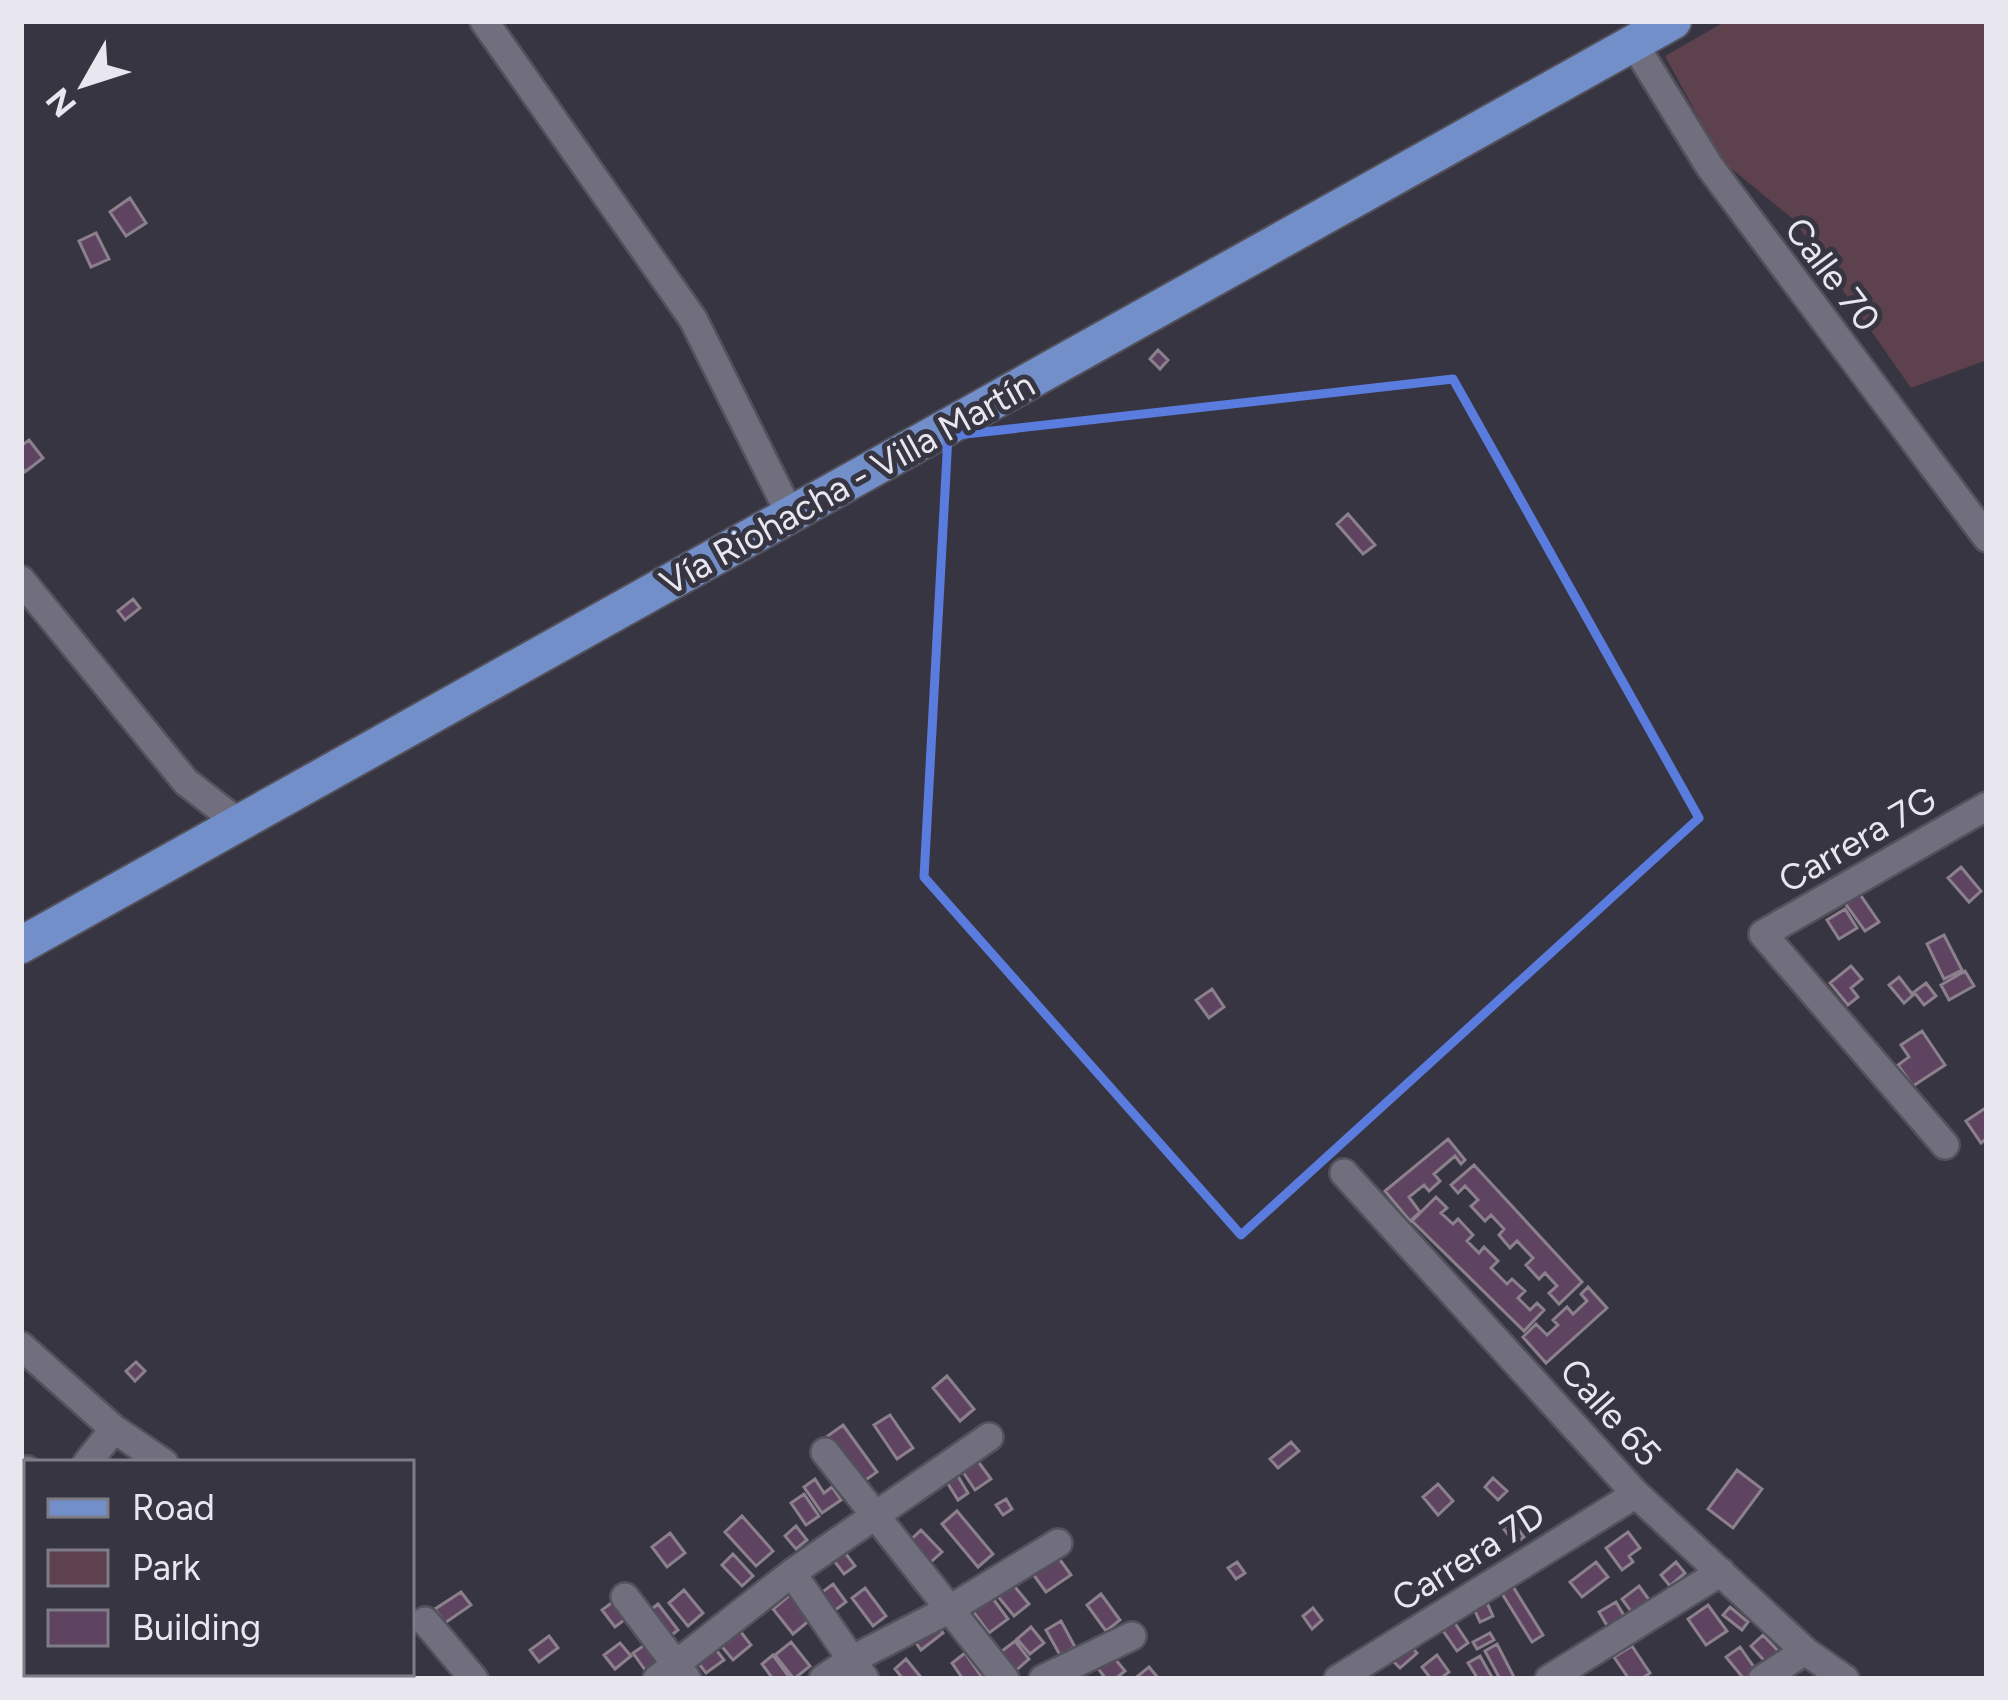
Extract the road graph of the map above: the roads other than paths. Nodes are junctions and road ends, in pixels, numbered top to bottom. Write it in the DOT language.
graph roads {
  1 [pos="484,21"];
  2 [pos="1654,29"];
  3 [pos="790,514"];
  4 [pos="1987,538"];
  5 [pos="21,580"];
  6 [pos="1987,806"];
  7 [pos="238,823"];
  8 [pos="21,945"];
  9 [pos="1946,1144"];
  10 [pos="1344,1172"];
  11 [pos="21,1346"];
  12 [pos="114,1430"];
  13 [pos="989,1437"];
  14 [pos="825,1452"];
  15 [pos="89,1460"];
  16 [pos="159,1460"];
  17 [pos="1636,1494"];
  18 [pos="876,1516"];
  19 [pos="1058,1543"];
  20 [pos="1721,1572"];
  21 [pos="792,1573"];
  22 [pos="625,1597"];
  23 [pos="950,1609"];
  24 [pos="425,1621"];
  25 [pos="1132,1636"];
  26 [pos="1805,1651"];
  27 [pos="858,1669"];
  28 [pos="1376,1670"];
  29 [pos="1587,1670"];
  30 [pos="673,1673"];
  31 [pos="474,1679"];
  32 [pos="823,1679"];
  33 [pos="1005,1679"];
  34 [pos="1043,1679"];
  35 [pos="1338,1679"];
  36 [pos="1549,1679"];
  37 [pos="1762,1679"];
  38 [pos="1845,1679"];
  1 -- 3 [label="street"];
  2 -- 3 [label="main road, Vía Riohacha - Villa Martín"];
  2 -- 4 [label="street, Calle 70"];
  3 -- 7 [label="main road, Vía Riohacha - Villa Martín"];
  5 -- 7 [label="street"];
  6 -- 9 [label="street, Carrera 7G"];
  7 -- 8 [label="main road, Vía Riohacha - Villa Martín"];
  10 -- 17 [label="street, Calle 65"];
  11 -- 12 [label="street"];
  12 -- 15 [label="street"];
  12 -- 16 [label="street"];
  13 -- 18 [label="street"];
  14 -- 18 [label="street"];
  17 -- 20 [label="street, Calle 65"];
  17 -- 28 [label="street, Carrera 7D"];
  18 -- 21 [label="street"];
  18 -- 23 [label="street"];
  19 -- 23 [label="street"];
  20 -- 26 [label="street, Calle 65"];
  20 -- 29 [label="street"];
  21 -- 27 [label="street"];
  21 -- 30 [label="street"];
  22 -- 30 [label="street"];
  23 -- 27 [label="street"];
  23 -- 33 [label="street"];
  24 -- 31 [label="street"];
  25 -- 34 [label="street"];
  26 -- 37 [label="street"];
  26 -- 38 [label="street, Calle 65"];
  27 -- 32 [label="street"];
  28 -- 35 [label="street, Carrera 7D"];
  29 -- 36 [label="street"];
}
